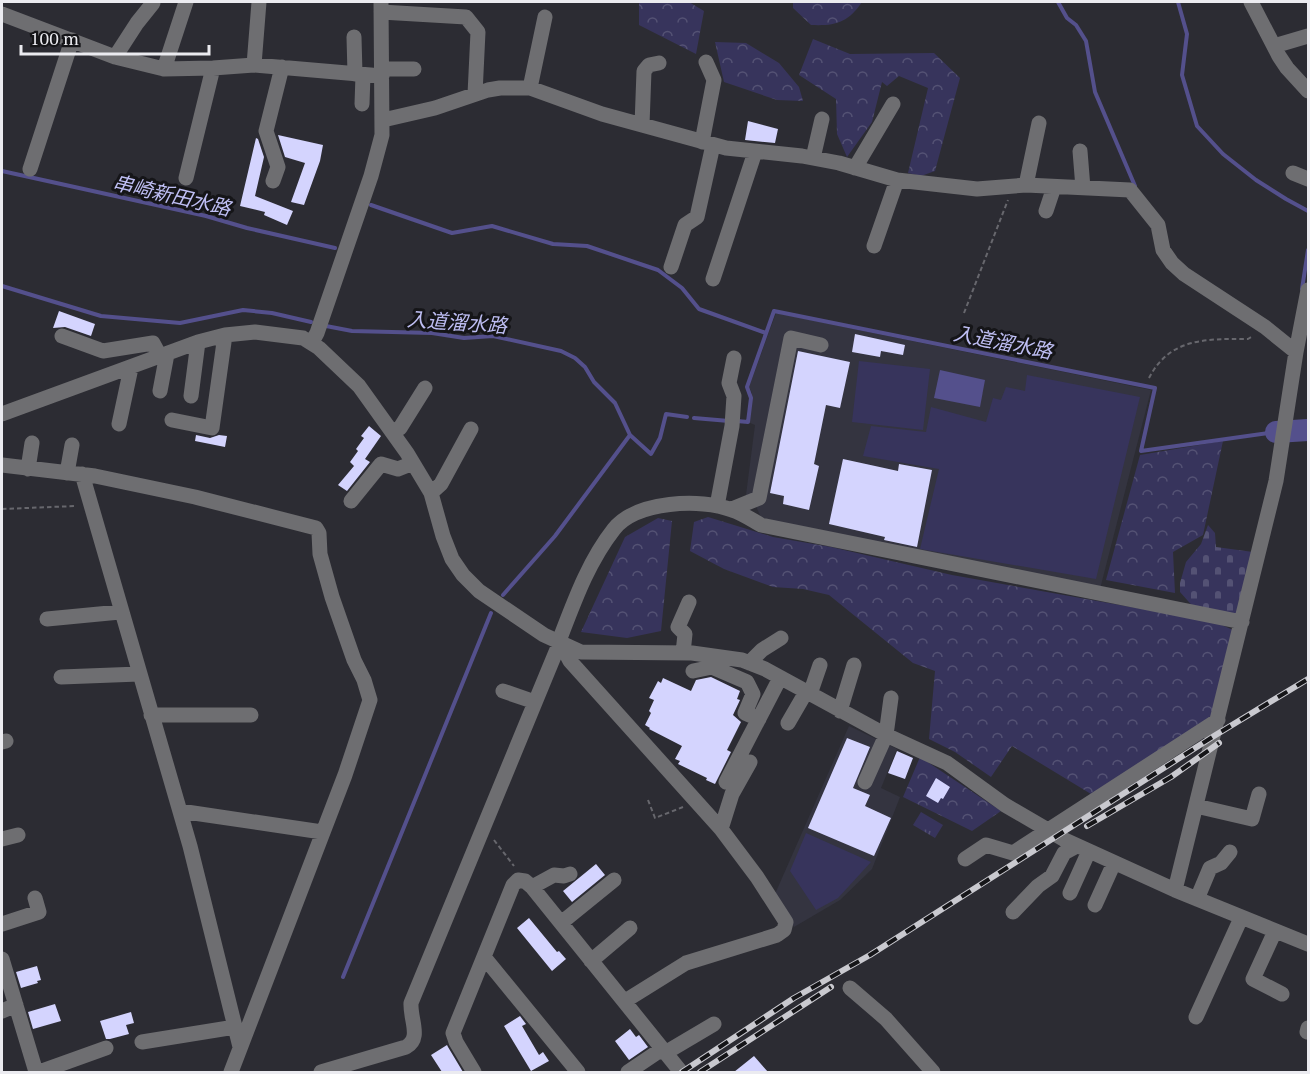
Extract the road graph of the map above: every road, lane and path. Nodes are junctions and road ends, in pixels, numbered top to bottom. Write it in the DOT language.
graph roads {
  1 [pos="186,2"];
  2 [pos="259,2"];
  3 [pos="1251,2"];
  4 [pos="153,3"];
  5 [pos="381,7"];
  6 [pos="2,14"];
  7 [pos="545,17"];
  8 [pos="1308,36"];
  9 [pos="354,37"];
  10 [pos="72,40"];
  11 [pos="1274,45"];
  12 [pos="115,57"];
  13 [pos="706,62"];
  14 [pos="659,63"];
  15 [pos="254,65"];
  16 [pos="282,67"];
  17 [pos="213,68"];
  18 [pos="164,69"];
  19 [pos="414,69"];
  20 [pos="382,72"];
  21 [pos="359,75"];
  22 [pos="530,88"];
  23 [pos="1308,91"];
  24 [pos="475,94"];
  25 [pos="363,104"];
  26 [pos="893,104"];
  27 [pos="822,119"];
  28 [pos="383,120"];
  29 [pos="1038,123"];
  30 [pos="642,125"];
  31 [pos="707,143"];
  32 [pos="1080,151"];
  33 [pos="755,152"];
  34 [pos="813,158"];
  35 [pos="855,168"];
  36 [pos="30,170"];
  37 [pos="1293,173"];
  38 [pos="186,178"];
  39 [pos="1308,179"];
  40 [pos="897,180"];
  41 [pos="273,181"];
  42 [pos="1020,186"];
  43 [pos="1054,187"];
  44 [pos="1083,188"];
  45 [pos="1046,211"];
  46 [pos="874,246"];
  47 [pos="671,267"];
  48 [pos="713,279"];
  49 [pos="1308,290"];
  50 [pos="964,313"];
  51 [pos="1265,327"];
  52 [pos="225,335"];
  53 [pos="62,336"];
  54 [pos="198,342"];
  55 [pos="312,342"];
  56 [pos="821,345"];
  57 [pos="1296,352"];
  58 [pos="163,355"];
  59 [pos="735,358"];
  60 [pos="131,368"];
  61 [pos="1149,378"];
  62 [pos="424,388"];
  63 [pos="160,391"];
  64 [pos="191,396"];
  65 [pos="2,414"];
  66 [pos="172,420"];
  67 [pos="119,424"];
  68 [pos="471,429"];
  69 [pos="393,431"];
  70 [pos="32,443"];
  71 [pos="72,445"];
  72 [pos="413,463"];
  73 [pos="2,465"];
  74 [pos="28,468"];
  75 [pos="74,474"];
  76 [pos="431,493"];
  77 [pos="351,501"];
  78 [pos="91,506"];
  79 [pos="724,508"];
  80 [pos="2,509"];
  81 [pos="689,602"];
  82 [pos="120,612"];
  83 [pos="47,619"];
  84 [pos="1242,622"];
  85 [pos="781,638"];
  86 [pos="559,641"];
  87 [pos="683,653"];
  88 [pos="749,663"];
  89 [pos="854,664"];
  90 [pos="820,665"];
  91 [pos="693,671"];
  92 [pos="139,674"];
  93 [pos="61,677"];
  94 [pos="780,678"];
  95 [pos="503,691"];
  96 [pos="808,693"];
  97 [pos="891,698"];
  98 [pos="535,702"];
  99 [pos="840,711"];
  100 [pos="151,715"];
  101 [pos="251,715"];
  102 [pos="759,719"];
  103 [pos="1218,720"];
  104 [pos="788,723"];
  105 [pos="886,735"];
  106 [pos="750,762"];
  107 [pos="726,782"];
  108 [pos="865,782"];
  109 [pos="1259,794"];
  110 [pos="648,800"];
  111 [pos="1196,806"];
  112 [pos="180,811"];
  113 [pos="706,812"];
  114 [pos="721,829"];
  115 [pos="1048,829"];
  116 [pos="322,832"];
  117 [pos="18,835"];
  118 [pos="493,838"];
  119 [pos="2,839"];
  120 [pos="1083,849"];
  121 [pos="504,852"];
  122 [pos="1230,852"];
  123 [pos="965,860"];
  124 [pos="1114,863"];
  125 [pos="570,874"];
  126 [pos="614,880"];
  127 [pos="532,887"];
  128 [pos="1175,890"];
  129 [pos="1070,893"];
  130 [pos="607,896"];
  131 [pos="35,898"];
  132 [pos="1197,899"];
  133 [pos="1095,904"];
  134 [pos="1013,912"];
  135 [pos="1241,918"];
  136 [pos="2,924"];
  137 [pos="564,926"];
  138 [pos="630,928"];
  139 [pos="1275,931"];
  140 [pos="1308,944"];
  141 [pos="484,957"];
  142 [pos="2,958"];
  143 [pos="591,961"];
  144 [pos="850,988"];
  145 [pos="1282,994"];
  146 [pos="625,1001"];
  147 [pos="16,1005"];
  148 [pos="2,1011"];
  149 [pos="1196,1017"];
  150 [pos="714,1024"];
  151 [pos="235,1027"];
  152 [pos="1308,1028"];
  153 [pos="1308,1032"];
  154 [pos="142,1042"];
  155 [pos="240,1047"];
  156 [pos="106,1048"];
  157 [pos="665,1053"];
  158 [pos="352,1068"];
  159 [pos="38,1072"];
  160 [pos="231,1072"];
  161 [pos="321,1072"];
  162 [pos="474,1072"];
  163 [pos="578,1072"];
  164 [pos="628,1072"];
  165 [pos="681,1072"];
  166 [pos="933,1072"];
  1 -- 18 [label="street"];
  2 -- 15 [label="street"];
  3 -- 11 [label="street"];
  4 -- 12 [label="street"];
  5 -- 20 [label="street"];
  5 -- 24 [label="street"];
  6 -- 10 [label="street"];
  7 -- 22 [label="street"];
  8 -- 11 [label="street"];
  9 -- 21 [label="street"];
  10 -- 12 [label="street"];
  10 -- 36 [label="street"];
  11 -- 23 [label="street"];
  12 -- 18 [label="street"];
  13 -- 31 [label="street"];
  14 -- 30 [label="street"];
  15 -- 16 [label="street"];
  15 -- 17 [label="street"];
  16 -- 21 [label="street"];
  16 -- 41 [label="street"];
  17 -- 18 [label="street"];
  17 -- 38 [label="street"];
  19 -- 20 [label="street"];
  20 -- 21 [label="street"];
  20 -- 28 [label="street"];
  21 -- 25 [label="street"];
  22 -- 24 [label="street"];
  22 -- 30 [label="street"];
  24 -- 28 [label="street"];
  26 -- 35 [label="street"];
  27 -- 34 [label="street"];
  28 -- 55 [label="street"];
  29 -- 42 [label="street"];
  30 -- 31 [label="street"];
  31 -- 33 [label="street"];
  31 -- 47 [label="street"];
  32 -- 44 [label="street"];
  33 -- 34 [label="street"];
  33 -- 48 [label="street"];
  34 -- 35 [label="street"];
  35 -- 40 [label="street"];
  37 -- 39 [label="street"];
  40 -- 42 [label="street"];
  40 -- 46 [label="street"];
  42 -- 43 [label="street"];
  42 -- 50 [label="path"];
  43 -- 44 [label="street"];
  43 -- 45 [label="street"];
  44 -- 51 [label="street"];
  49 -- 57 [label="street"];
  51 -- 57 [label="street"];
  51 -- 61 [label="path"];
  52 -- 54 [label="street"];
  52 -- 55 [label="street"];
  52 -- 66 [label="street"];
  53 -- 58 [label="street"];
  54 -- 58 [label="street"];
  54 -- 64 [label="street"];
  55 -- 69 [label="street"];
  56 -- 79 [label="street"];
  57 -- 84 [label="street"];
  58 -- 60 [label="street"];
  58 -- 63 [label="street"];
  59 -- 79 [label="street"];
  60 -- 65 [label="street"];
  60 -- 67 [label="street"];
  62 -- 69 [label="street"];
  68 -- 76 [label="street"];
  69 -- 72 [label="street"];
  70 -- 74 [label="street"];
  71 -- 75 [label="street"];
  72 -- 76 [label="street"];
  72 -- 77 [label="street"];
  73 -- 74 [label="street"];
  74 -- 75 [label="street"];
  75 -- 78 [label="street"];
  75 -- 116 [label="street"];
  76 -- 86 [label="street"];
  78 -- 80 [label="path"];
  78 -- 82 [label="street"];
  79 -- 84 [label="street"];
  79 -- 86 [label="street"];
  81 -- 87 [label="street"];
  82 -- 83 [label="street"];
  82 -- 92 [label="street"];
  84 -- 103 [label="street"];
  85 -- 88 [label="street"];
  86 -- 87 [label="street"];
  86 -- 98 [label="street"];
  86 -- 113 [label="street"];
  87 -- 88 [label="street"];
  88 -- 94 [label="street"];
  89 -- 99 [label="street"];
  90 -- 96 [label="street"];
  91 -- 102 [label="street"];
  92 -- 93 [label="street"];
  92 -- 100 [label="street"];
  94 -- 96 [label="street"];
  94 -- 102 [label="street"];
  95 -- 98 [label="street"];
  96 -- 99 [label="street"];
  96 -- 104 [label="street"];
  97 -- 105 [label="street"];
  98 -- 158 [label="street"];
  99 -- 105 [label="street"];
  100 -- 101 [label="street"];
  100 -- 112 [label="street"];
  102 -- 107 [label="street"];
  103 -- 111 [label="street"];
  103 -- 115 [label="street"];
  105 -- 108 [label="street"];
  105 -- 115 [label="street"];
  106 -- 114 [label="street"];
  109 -- 111 [label="street"];
  110 -- 113 [label="path"];
  111 -- 128 [label="street"];
  112 -- 116 [label="street"];
  112 -- 151 [label="street"];
  113 -- 114 [label="street"];
  114 -- 146 [label="street"];
  115 -- 120 [label="street"];
  115 -- 123 [label="street"];
  116 -- 155 [label="street"];
  117 -- 119 [label="street"];
  118 -- 121 [label="path"];
  120 -- 124 [label="street"];
  120 -- 129 [label="street"];
  120 -- 134 [label="street"];
  122 -- 132 [label="street"];
  124 -- 128 [label="street"];
  124 -- 133 [label="street"];
  125 -- 127 [label="street"];
  126 -- 137 [label="street"];
  127 -- 137 [label="street"];
  127 -- 141 [label="street"];
  128 -- 132 [label="street"];
  130 -- 137 [label="street"];
  131 -- 136 [label="street"];
  132 -- 135 [label="street"];
  135 -- 139 [label="street"];
  135 -- 149 [label="street"];
  137 -- 143 [label="street"];
  138 -- 143 [label="street"];
  139 -- 140 [label="street"];
  139 -- 145 [label="street"];
  141 -- 162 [label="street"];
  141 -- 163 [label="street"];
  142 -- 147 [label="street"];
  143 -- 146 [label="street"];
  144 -- 166 [label="street"];
  146 -- 157 [label="street"];
  147 -- 148 [label="street"];
  147 -- 159 [label="street"];
  150 -- 157 [label="street"];
  151 -- 154 [label="street"];
  151 -- 155 [label="street"];
  152 -- 153 [label="street"];
  155 -- 160 [label="street"];
  156 -- 159 [label="street"];
  157 -- 164 [label="street"];
  157 -- 165 [label="street"];
  158 -- 161 [label="street"];
}
